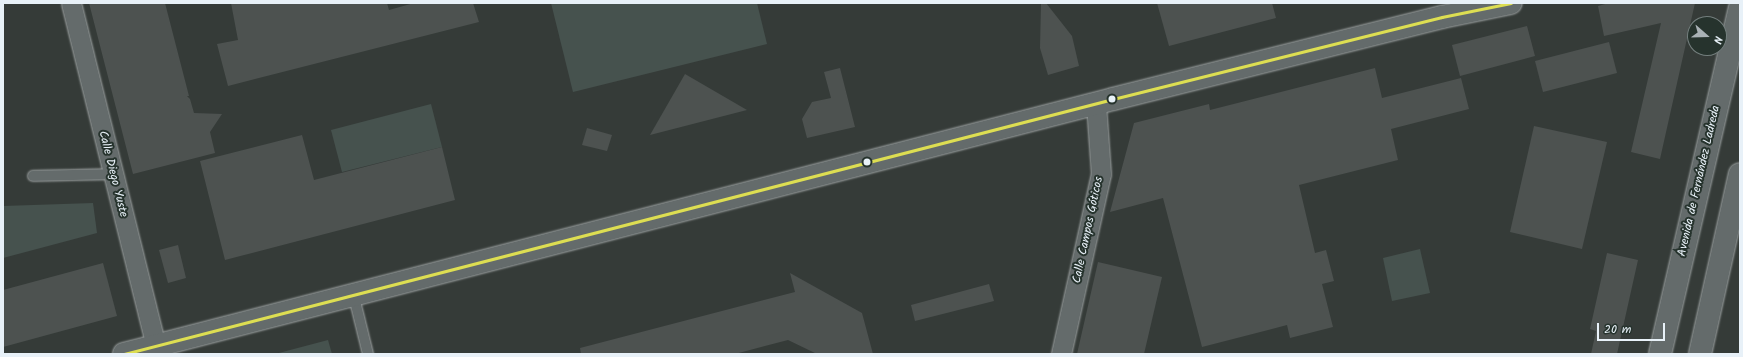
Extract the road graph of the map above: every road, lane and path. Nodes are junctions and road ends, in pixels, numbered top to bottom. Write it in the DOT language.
graph roads {
  1 [pos="71,3"];
  2 [pos="1484,3"];
  3 [pos="1511,3"];
  4 [pos="1740,8"];
  5 [pos="1442,17"];
  6 [pos="1096,104"];
  7 [pos="113,174"];
  8 [pos="1740,174"];
  9 [pos="33,176"];
  10 [pos="354,297"];
  11 [pos="156,346"];
  12 [pos="124,354"];
  13 [pos="368,354"];
  14 [pos="1061,354"];
  15 [pos="1660,354"];
  16 [pos="1700,354"];
  1 -- 7 [label="street, Calle Diego Yuste"];
  2 -- 5 [label="main road"];
  3 -- 5 [label="main road"];
  4 -- 15 [label="main road, Avenida de Fernández Ladreda"];
  5 -- 6 [label="main road"];
  6 -- 10 [label="main road"];
  6 -- 14 [label="street, Calle Campos Góticos"];
  7 -- 9 [label="lane"];
  7 -- 11 [label="street, Calle Diego Yuste"];
  8 -- 16 [label="main road"];
  10 -- 11 [label="main road"];
  10 -- 13 [label="lane"];
  11 -- 12 [label="main road"];
}
